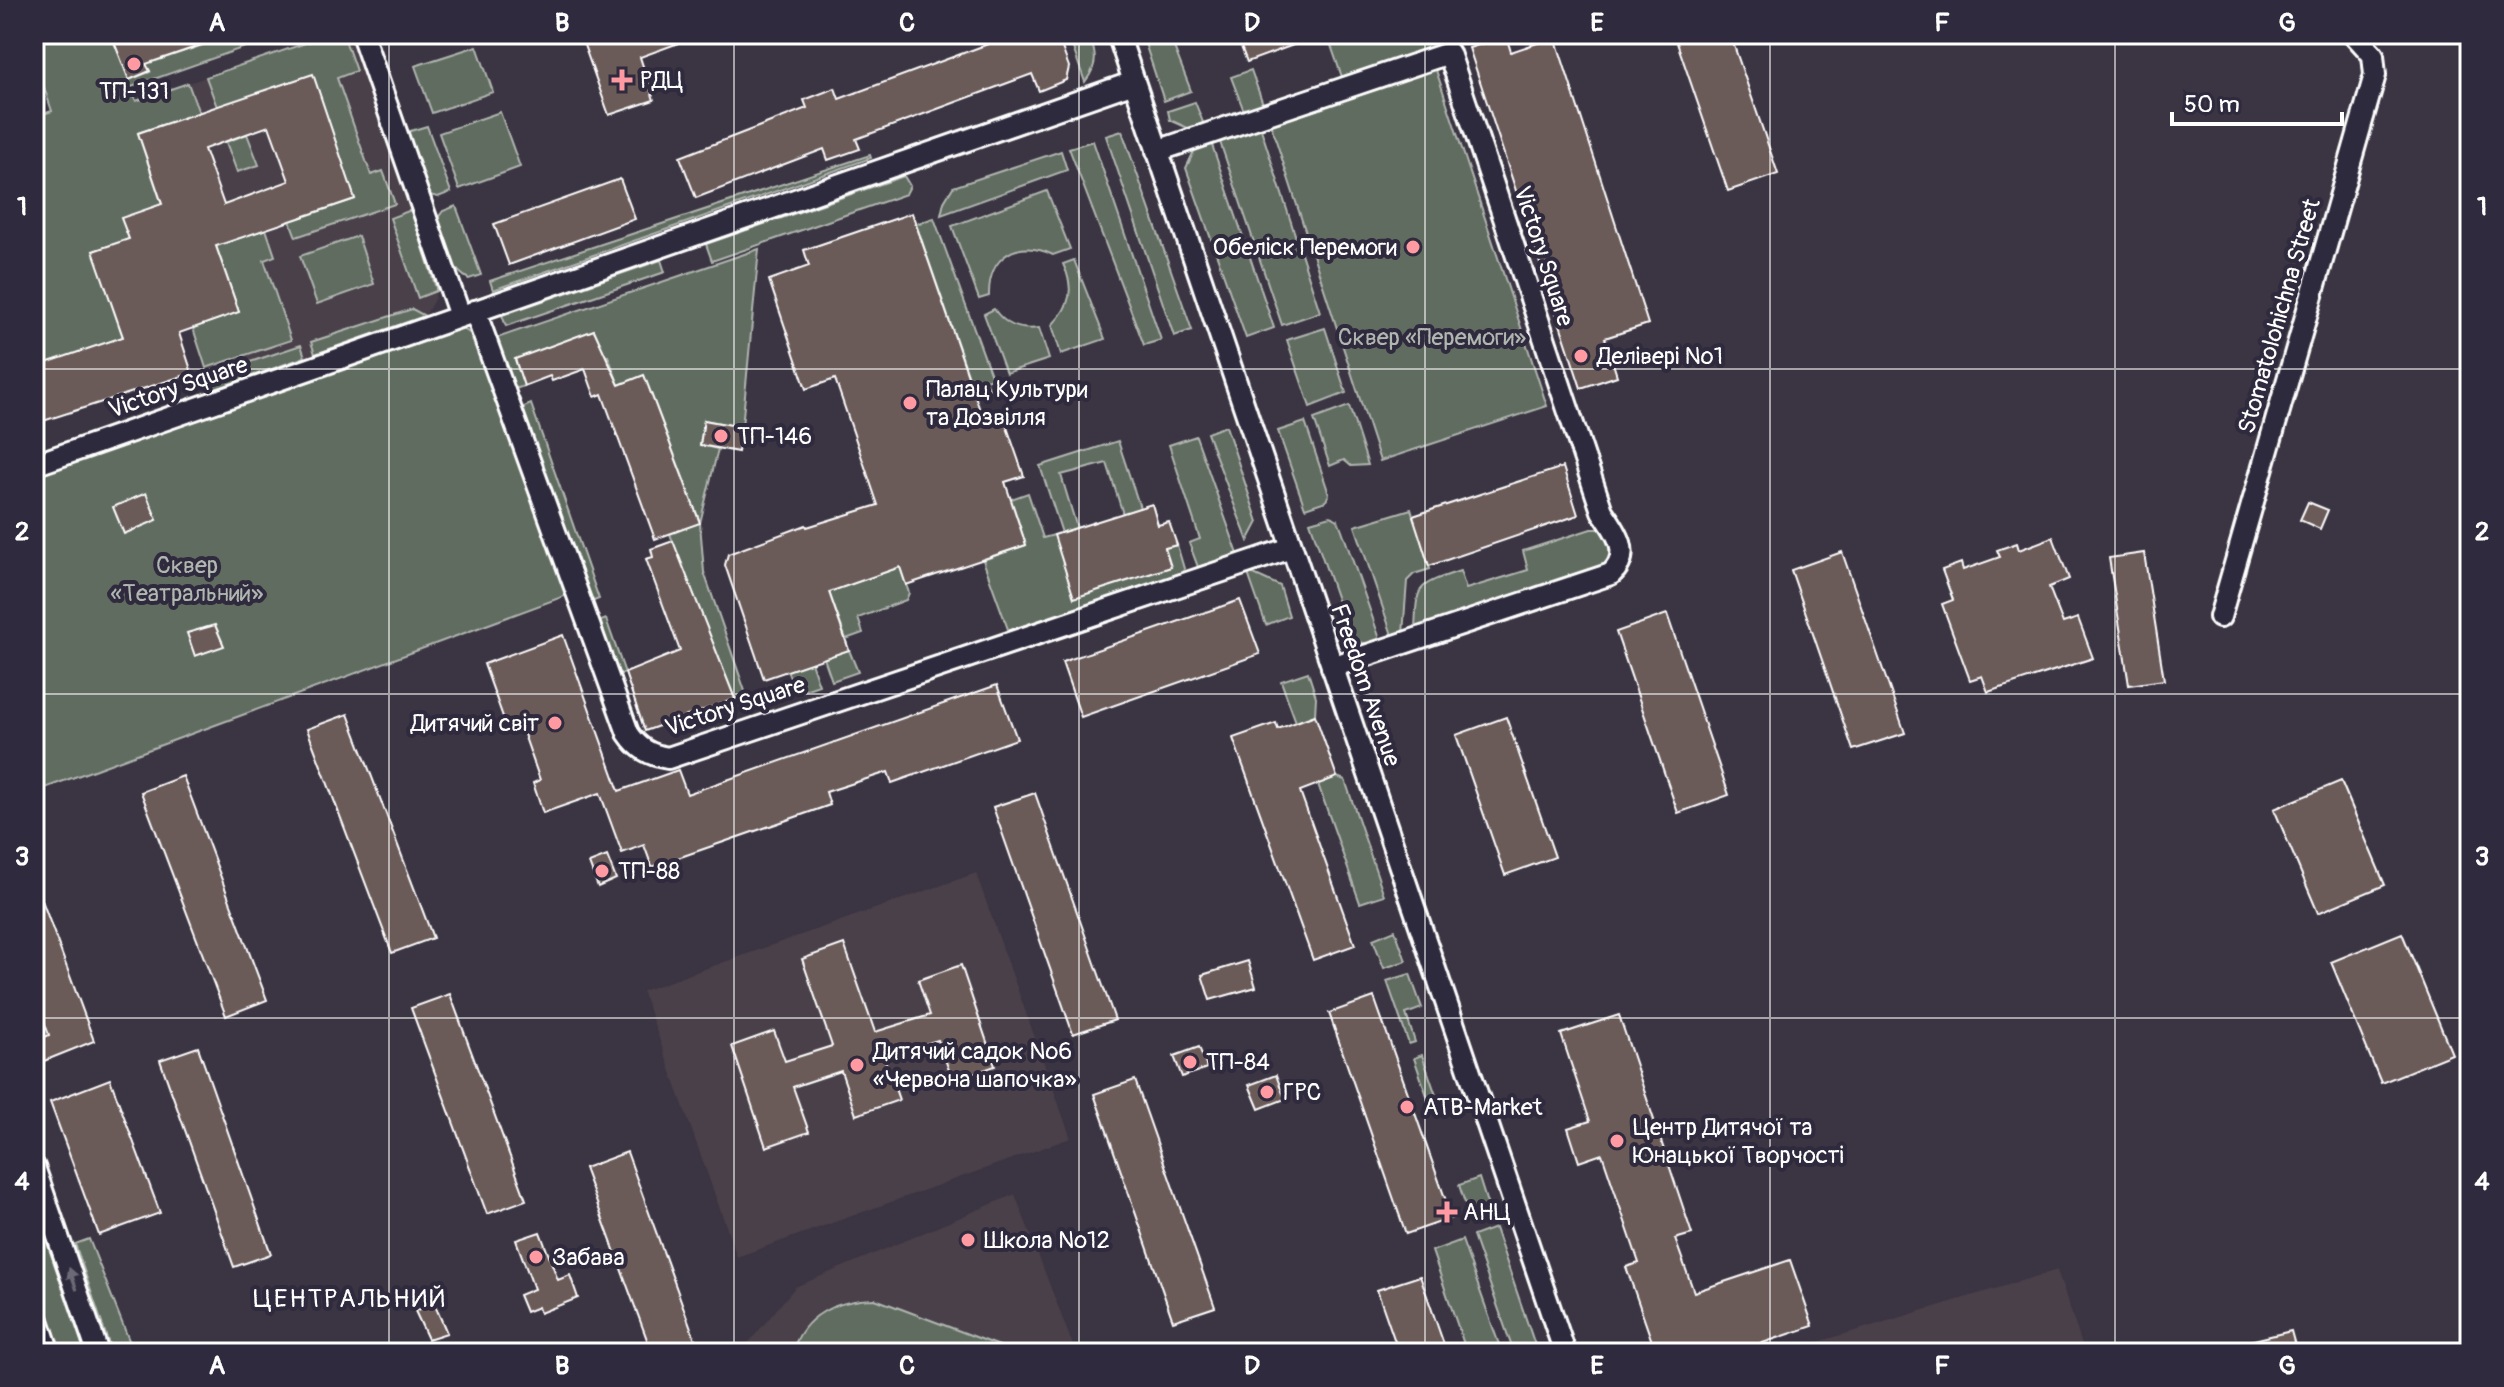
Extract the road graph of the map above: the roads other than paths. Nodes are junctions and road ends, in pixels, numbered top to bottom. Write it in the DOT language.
graph roads {
  1 [pos="362,34"];
  2 [pos="1118,34"];
  3 [pos="2354,34"];
  4 [pos="1134,82"];
  5 [pos="1157,151"];
  6 [pos="468,313"];
  7 [pos="34,465"];
  8 [pos="1291,548"];
  9 [pos="2220,617"];
  10 [pos="1332,667"];
  11 [pos="34,1167"];
  12 [pos="34,1308"];
  13 [pos="49,1353"];
  14 [pos="98,1353"];
  15 [pos="1565,1353"];
  1 -- 6 [label="street"];
  2 -- 4 [label="street, Freedom Avenue"];
  3 -- 9 [label="street, Stomatolohichna Street"];
  4 -- 5 [label="street, Freedom Avenue"];
  4 -- 6 [label="street, Victory Square"];
  5 -- 8 [label="street, Freedom Avenue"];
  5 -- 10 [label="street, Victory Square"];
  6 -- 7 [label="street, Victory Square"];
  6 -- 8 [label="street, Victory Square"];
  8 -- 10 [label="street, Freedom Avenue"];
  10 -- 15 [label="street, Freedom Avenue"];
  14 -- 11 [label="street, one-way"];
  12 -- 13 [label="street"];
}
